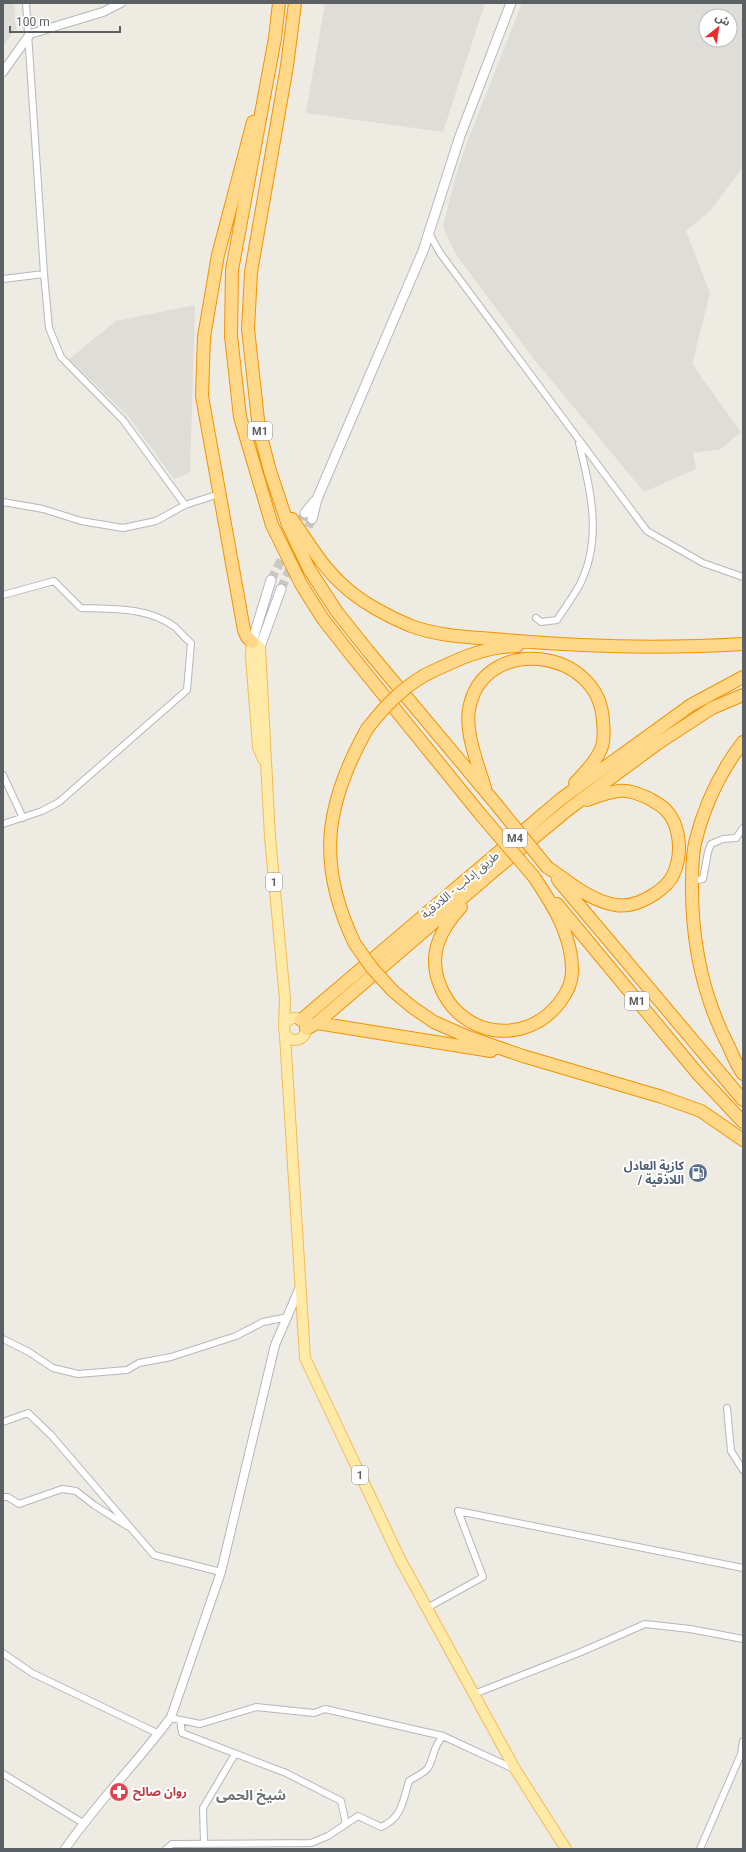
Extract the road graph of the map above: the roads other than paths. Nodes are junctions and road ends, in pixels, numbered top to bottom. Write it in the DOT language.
graph roads {
  1 [pos="26,3"];
  2 [pos="121,3"];
  3 [pos="279,3"];
  4 [pos="295,3"];
  5 [pos="510,3"];
  6 [pos="30,34"];
  7 [pos="275,38"];
  8 [pos="3,72"];
  9 [pos="429,233"];
  10 [pos="44,274"];
  11 [pos="3,279"];
  12 [pos="579,440"];
  13 [pos="219,494"];
  14 [pos="3,502"];
  15 [pos="185,505"];
  16 [pos="283,505"];
  17 [pos="308,516"];
  18 [pos="743,577"];
  19 [pos="271,580"];
  20 [pos="281,589"];
  21 [pos="3,595"];
  22 [pos="536,618"];
  23 [pos="256,644"];
  24 [pos="743,644"];
  25 [pos="566,645"];
  26 [pos="743,677"];
  27 [pos="743,695"];
  28 [pos="743,742"];
  29 [pos="3,775"];
  30 [pos="487,793"];
  31 [pos="561,799"];
  32 [pos="570,808"];
  33 [pos="23,818"];
  34 [pos="3,824"];
  35 [pos="743,828"];
  36 [pos="547,866"];
  37 [pos="494,870"];
  38 [pos="534,877"];
  39 [pos="692,881"];
  40 [pos="285,999"];
  41 [pos="317,1023"];
  42 [pos="301,1027"];
  43 [pos="284,1031"];
  44 [pos="523,1056"];
  45 [pos="288,1061"];
  46 [pos="743,1074"];
  47 [pos="743,1100"];
  48 [pos="743,1122"];
  49 [pos="743,1140"];
  50 [pos="300,1287"];
  51 [pos="288,1317"];
  52 [pos="3,1339"];
  53 [pos="727,1408"];
  54 [pos="3,1422"];
  55 [pos="743,1470"];
  56 [pos="3,1497"];
  57 [pos="134,1530"];
  58 [pos="743,1568"];
  59 [pos="221,1572"];
  60 [pos="427,1608"];
  61 [pos="743,1639"];
  62 [pos="3,1653"];
  63 [pos="474,1694"];
  64 [pos="171,1718"];
  65 [pos="180,1720"];
  66 [pos="159,1734"];
  67 [pos="443,1736"];
  68 [pos="743,1741"];
  69 [pos="236,1754"];
  70 [pos="514,1769"];
  71 [pos="3,1774"];
  72 [pos="83,1823"];
  73 [pos="346,1824"];
  74 [pos="204,1843"];
  75 [pos="65,1849"];
  76 [pos="168,1849"];
  77 [pos="566,1849"];
  78 [pos="700,1849"];
  1 -- 6 [label="street"];
  2 -- 6 [label="street"];
  3 -- 7 [label="highway, M1"];
  4 -- 16 [label="highway, M1"];
  5 -- 9 [label="main road"];
  6 -- 8 [label="street"];
  6 -- 10 [label="street"];
  7 -- 13 [label="highway"];
  7 -- 38 [label="highway, M1, bridge"];
  9 -- 12 [label="street"];
  9 -- 17 [label="main road"];
  10 -- 11 [label="street"];
  10 -- 15 [label="street"];
  12 -- 18 [label="street"];
  12 -- 22 [label="street"];
  13 -- 15 [label="street"];
  13 -- 23 [label="highway"];
  14 -- 15 [label="street"];
  16 -- 25 [label="highway"];
  16 -- 30 [label="highway, M1"];
  19 -- 23 [label="main road"];
  20 -- 23 [label="main road"];
  21 -- 33 [label="street"];
  23 -- 40 [label="main road, 1"];
  24 -- 25 [label="highway"];
  25 -- 44 [label="highway, bridge"];
  26 -- 31 [label="highway, طريق إدلب - اللاذقية / M4"];
  27 -- 32 [label="highway, طريق إدلب - اللاذقية / M4"];
  28 -- 39 [label="highway"];
  29 -- 33 [label="street"];
  30 -- 31 [label="highway"];
  30 -- 36 [label="highway, M1, bridge"];
  31 -- 42 [label="highway, طريق إدلب - اللاذقية / M4"];
  32 -- 36 [label="highway"];
  32 -- 37 [label="highway, طريق إدلب - اللاذقية / M4"];
  33 -- 34 [label="street"];
  35 -- 39 [label="street"];
  36 -- 47 [label="highway, M1"];
  37 -- 38 [label="highway"];
  37 -- 41 [label="highway, طريق إدلب - اللاذقية / M4"];
  38 -- 48 [label="highway, M1"];
  39 -- 46 [label="highway"];
  40 -- 42 [label="main road, 1"];
  40 -- 43 [label="main road, 1"];
  41 -- 42 [label="highway, طريق إدلب - اللاذقية / M4"];
  41 -- 44 [label="highway"];
  42 -- 43 [label="main road"];
  42 -- 43 [label="main road"];
  42 -- 45 [label="main road"];
  43 -- 45 [label="main road, 1"];
  44 -- 49 [label="highway"];
  45 -- 50 [label="main road, 1"];
  50 -- 51 [label="street"];
  50 -- 60 [label="main road, 1"];
  51 -- 52 [label="street"];
  51 -- 59 [label="street"];
  53 -- 55 [label="street"];
  54 -- 57 [label="street"];
  56 -- 57 [label="street"];
  57 -- 59 [label="street"];
  58 -- 60 [label="street"];
  59 -- 64 [label="street"];
  60 -- 63 [label="main road, 1"];
  61 -- 63 [label="street"];
  62 -- 66 [label="street"];
  63 -- 70 [label="main road, 1"];
  64 -- 65 [label="street"];
  64 -- 66 [label="street"];
  65 -- 67 [label="street"];
  65 -- 69 [label="street"];
  66 -- 72 [label="street"];
  67 -- 70 [label="street"];
  67 -- 73 [label="street"];
  68 -- 78 [label="street"];
  69 -- 73 [label="street"];
  69 -- 74 [label="street"];
  70 -- 77 [label="main road, 1"];
  71 -- 72 [label="street"];
  72 -- 75 [label="street"];
  73 -- 74 [label="street"];
  74 -- 76 [label="street"];
}
